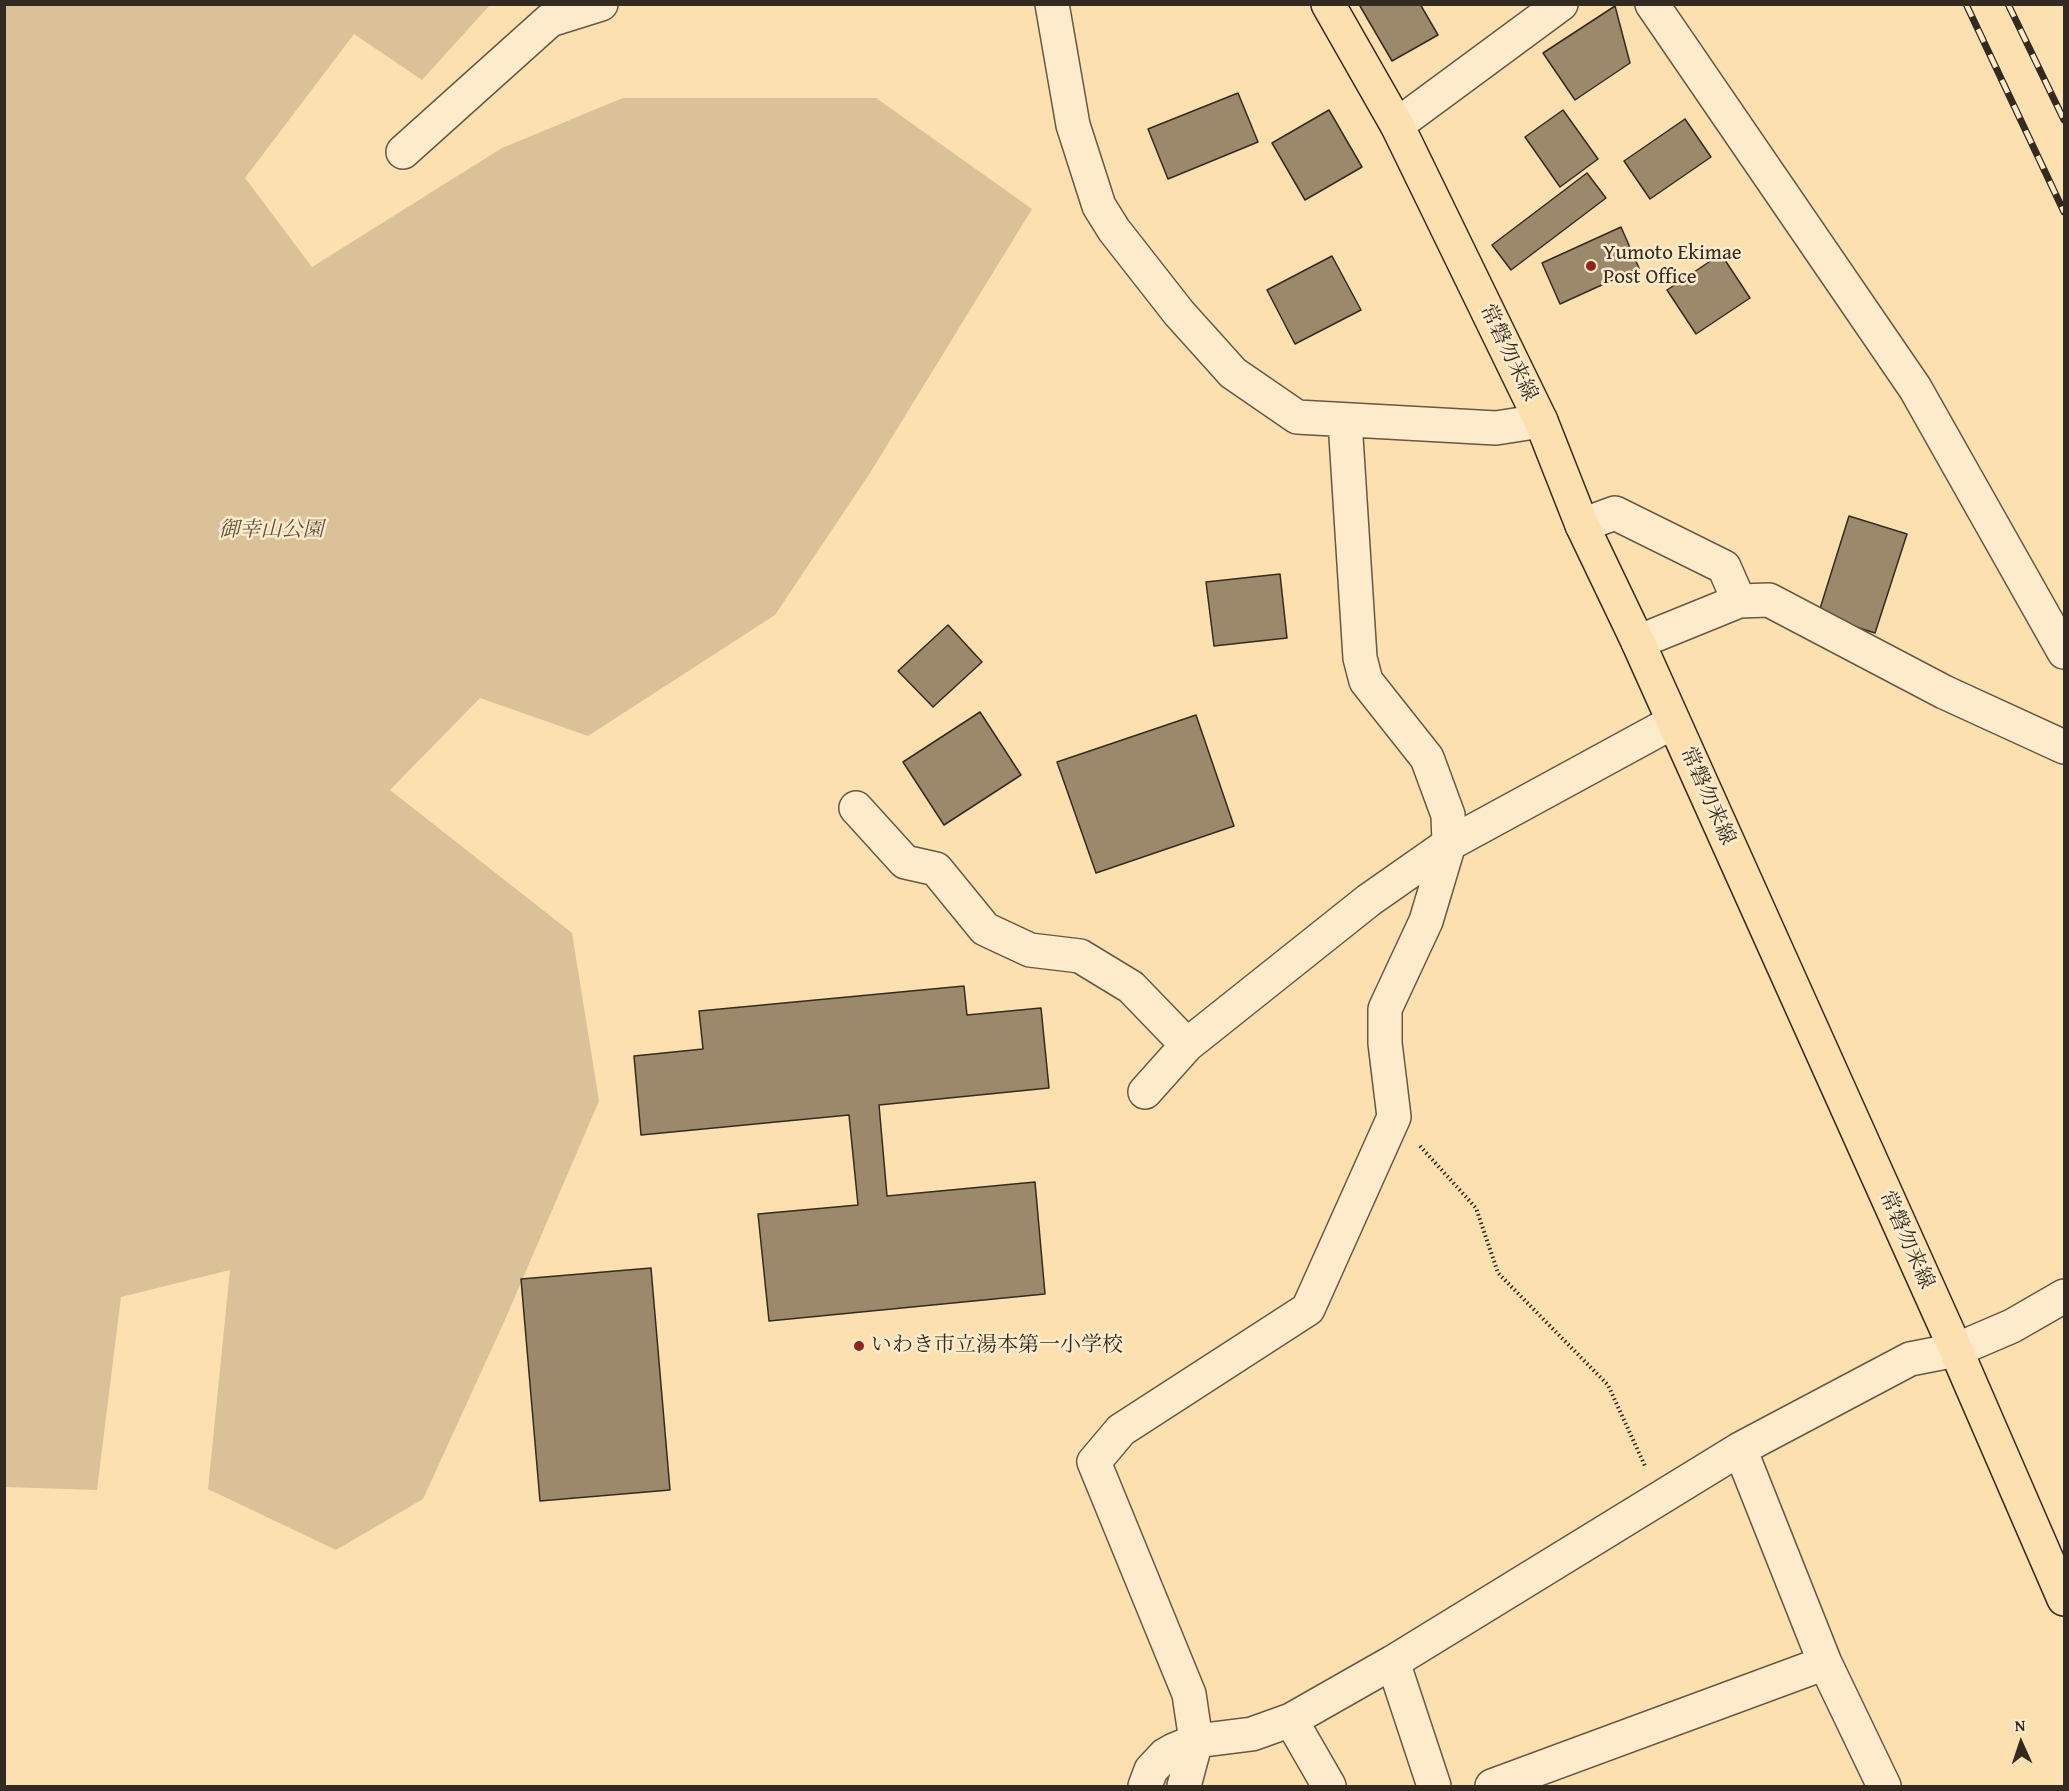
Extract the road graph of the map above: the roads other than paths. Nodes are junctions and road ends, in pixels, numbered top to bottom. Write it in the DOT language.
graph roads {
  1 [pos="601,4"];
  2 [pos="1052,4"];
  3 [pos="1328,4"];
  4 [pos="1561,4"];
  5 [pos="1652,4"];
  6 [pos="1397,125"];
  7 [pos="403,152"];
  8 [pos="1345,421"];
  9 [pos="1541,421"];
  10 [pos="1582,525"];
  11 [pos="1739,601"];
  12 [pos="1638,642"];
  13 [pos="2064,652"];
  14 [pos="1674,722"];
  15 [pos="2064,747"];
  16 [pos="856,808"];
  17 [pos="1449,844"];
  18 [pos="1187,1045"];
  19 [pos="1145,1092"];
  20 [pos="2064,1296"];
  21 [pos="1956,1350"];
  22 [pos="1740,1449"];
  23 [pos="2064,1599"];
  24 [pos="1393,1662"];
  25 [pos="1825,1663"];
  26 [pos="1291,1720"];
  27 [pos="1196,1741"];
  28 [pos="1145,1786"];
  29 [pos="1184,1786"];
  30 [pos="1329,1786"];
  31 [pos="1434,1786"];
  32 [pos="1492,1786"];
  33 [pos="1884,1786"];
  1 -- 7 [label="street"];
  2 -- 8 [label="street"];
  3 -- 6 [label="main road, 常磐勿来線"];
  4 -- 6 [label="street"];
  5 -- 13 [label="street"];
  6 -- 9 [label="main road, 常磐勿来線"];
  8 -- 9 [label="street"];
  8 -- 17 [label="street"];
  9 -- 10 [label="main road, 常磐勿来線"];
  10 -- 11 [label="street"];
  10 -- 12 [label="main road, 常磐勿来線"];
  11 -- 12 [label="street"];
  11 -- 15 [label="street"];
  12 -- 14 [label="main road, 常磐勿来線"];
  14 -- 17 [label="street"];
  14 -- 21 [label="main road, 常磐勿来線"];
  16 -- 18 [label="street"];
  17 -- 18 [label="street"];
  17 -- 27 [label="street"];
  18 -- 19 [label="street"];
  20 -- 21 [label="street"];
  21 -- 22 [label="street"];
  21 -- 23 [label="main road, 常磐勿来線"];
  22 -- 24 [label="street"];
  22 -- 25 [label="street"];
  24 -- 26 [label="street"];
  24 -- 31 [label="street"];
  25 -- 32 [label="street"];
  25 -- 33 [label="street"];
  26 -- 27 [label="street"];
  26 -- 30 [label="street"];
  27 -- 28 [label="street"];
  27 -- 29 [label="street"];
}
